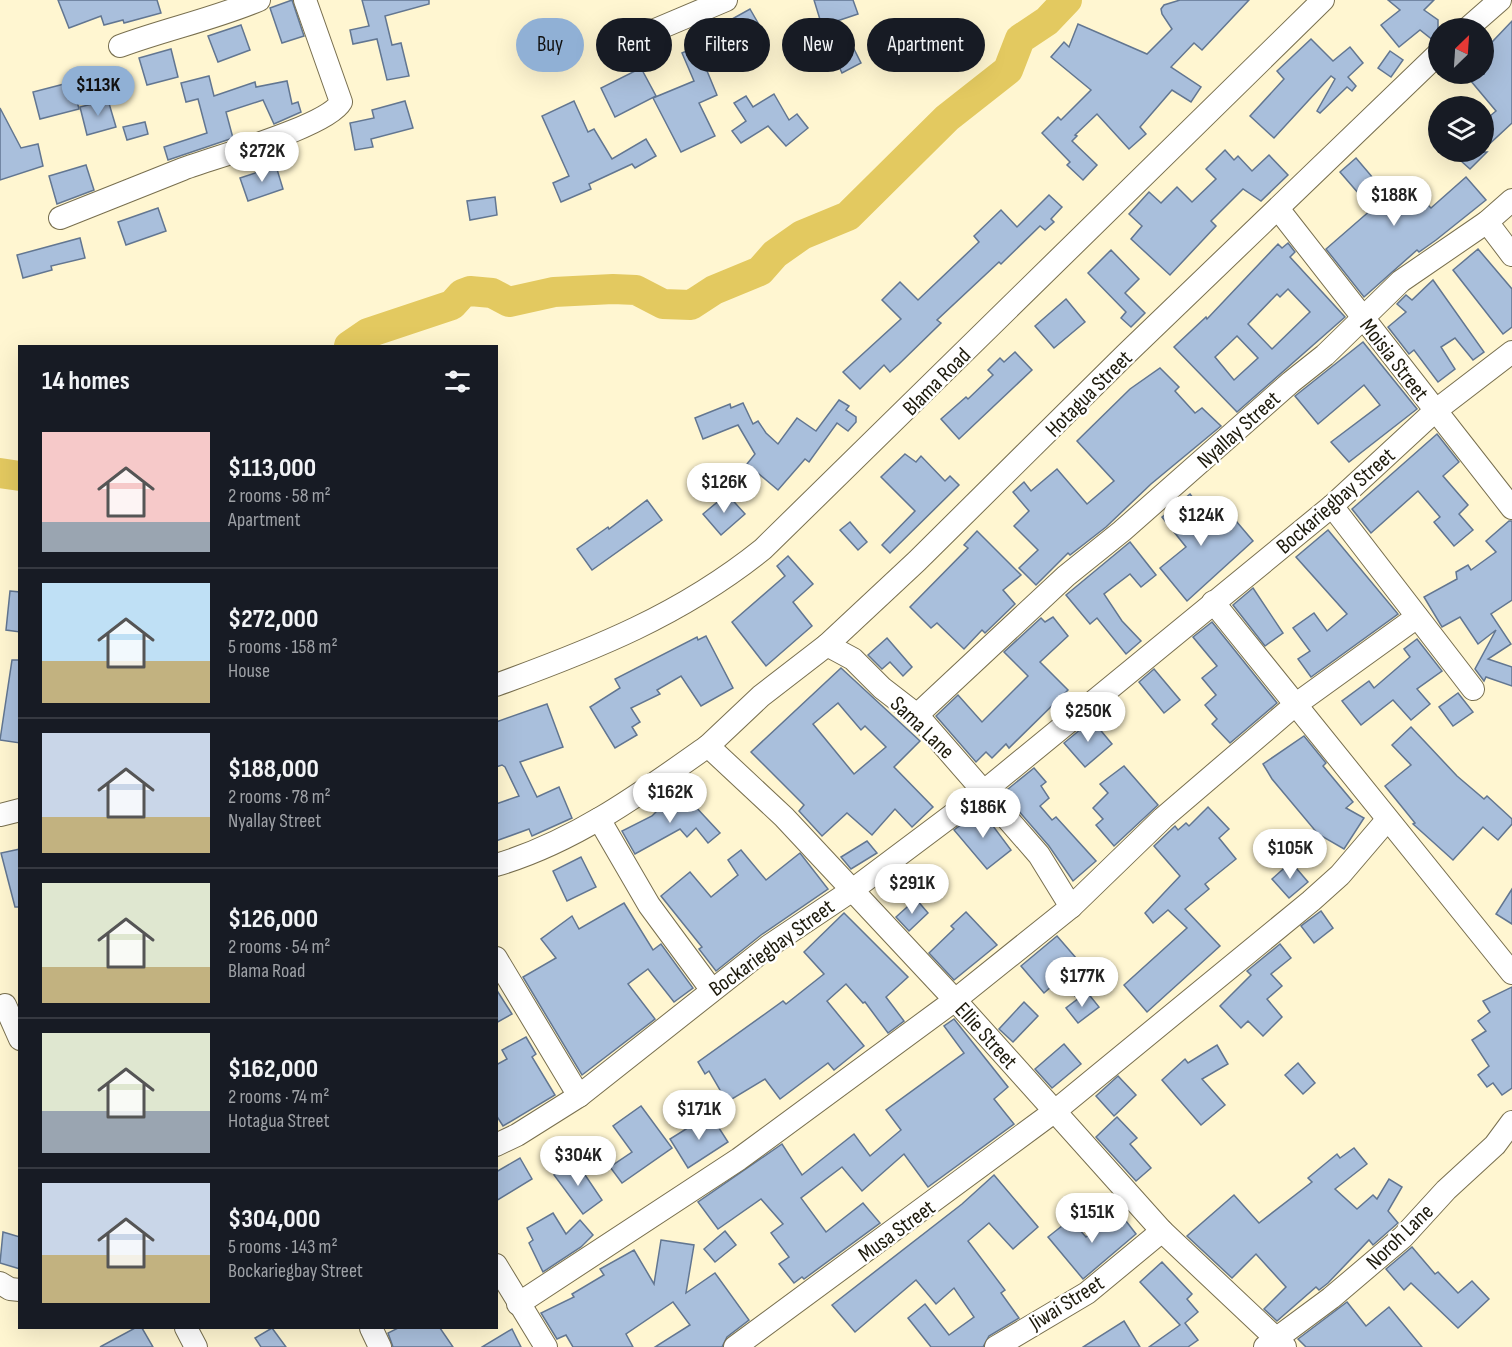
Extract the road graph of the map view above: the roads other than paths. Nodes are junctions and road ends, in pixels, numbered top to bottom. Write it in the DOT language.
graph roads {
  1 [pos="259,0"];
  2 [pos="304,0"];
  3 [pos="726,0"];
  4 [pos="1323,0"];
  5 [pos="1500,0"];
  6 [pos="1479,18"];
  7 [pos="672,23"];
  8 [pos="120,46"];
  9 [pos="1428,64"];
  10 [pos="1512,201"];
  11 [pos="1279,210"];
  12 [pos="60,218"];
  13 [pos="1487,222"];
  14 [pos="1512,255"];
  15 [pos="1362,316"];
  16 [pos="1512,352"];
  17 [pos="1435,411"];
  18 [pos="1332,506"];
  19 [pos="1512,508"];
  20 [pos="1213,602"];
  21 [pos="1417,617"];
  22 [pos="827,645"];
  23 [pos="498,685"];
  24 [pos="1473,689"];
  25 [pos="1295,705"];
  26 [pos="917,715"];
  27 [pos="708,746"];
  28 [pos="983,792"];
  29 [pos="18,810"];
  30 [pos="0,815"];
  31 [pos="599,819"];
  32 [pos="1387,820"];
  33 [pos="498,864"];
  34 [pos="851,891"];
  35 [pos="1071,907"];
  36 [pos="498,961"];
  37 [pos="1512,973"];
  38 [pos="711,990"];
  39 [pos="955,1000"];
  40 [pos="8,1004"];
  41 [pos="18,1033"];
  42 [pos="579,1096"];
  43 [pos="1055,1110"];
  44 [pos="1512,1122"];
  45 [pos="498,1144"];
  46 [pos="1162,1231"];
  47 [pos="498,1269"];
  48 [pos="0,1283"];
  49 [pos="18,1290"];
  50 [pos="518,1304"];
  51 [pos="187,1329"];
  52 [pos="371,1329"];
  53 [pos="1275,1344"];
  54 [pos="196,1347"];
  55 [pos="380,1347"];
  56 [pos="546,1347"];
  57 [pos="735,1347"];
  58 [pos="996,1347"];
  1 -- 8 [label="street"];
  2 -- 12 [label="street"];
  3 -- 7 [label="street"];
  4 -- 23 [label="street, Blama Road"];
  5 -- 6 [label="street"];
  9 -- 11 [label="street, Hotagua Street"];
  10 -- 13 [label="street, Nyallay Street"];
  11 -- 15 [label="street, Moisia Street"];
  11 -- 22 [label="street, Hotagua Street"];
  13 -- 14 [label="street"];
  13 -- 15 [label="street, Nyallay Street"];
  15 -- 17 [label="street, Moisia Street"];
  15 -- 26 [label="street, Nyallay Street"];
  16 -- 17 [label="street, Bockariegbay Street"];
  17 -- 18 [label="street, Bockariegbay Street"];
  17 -- 19 [label="street, Moisia Street"];
  18 -- 20 [label="street, Bockariegbay Street"];
  18 -- 21 [label="street"];
  20 -- 25 [label="street"];
  20 -- 28 [label="street, Bockariegbay Street"];
  21 -- 24 [label="street"];
  21 -- 25 [label="street"];
  22 -- 26 [label="street, Sama Lane"];
  22 -- 27 [label="street, Hotagua Street"];
  25 -- 32 [label="street"];
  25 -- 35 [label="street"];
  26 -- 28 [label="street, Sama Lane"];
  27 -- 31 [label="street"];
  27 -- 34 [label="street, Ellie Street"];
  28 -- 34 [label="street, Bockariegbay Street"];
  28 -- 35 [label="street, Sama Lane"];
  29 -- 30 [label="street"];
  31 -- 33 [label="street"];
  31 -- 38 [label="street"];
  32 -- 37 [label="street"];
  32 -- 43 [label="street, Musa Street"];
  34 -- 38 [label="street, Bockariegbay Street"];
  34 -- 39 [label="street, Ellie Street"];
  35 -- 39 [label="street"];
  36 -- 42 [label="street"];
  38 -- 42 [label="street, Bockariegbay Street"];
  39 -- 43 [label="street, Ellie Street"];
  39 -- 50 [label="street"];
  40 -- 41 [label="street"];
  42 -- 45 [label="street, Bockariegbay Street"];
  43 -- 46 [label="street, Ellie Street"];
  43 -- 57 [label="street, Musa Street"];
  44 -- 53 [label="street, Noroh Lane"];
  46 -- 53 [label="street, Ellie Street"];
  46 -- 58 [label="street, Jiwai Street"];
  47 -- 50 [label="street"];
  48 -- 49 [label="street"];
  50 -- 56 [label="street"];
  51 -- 54 [label="street"];
  52 -- 55 [label="street"];
}
